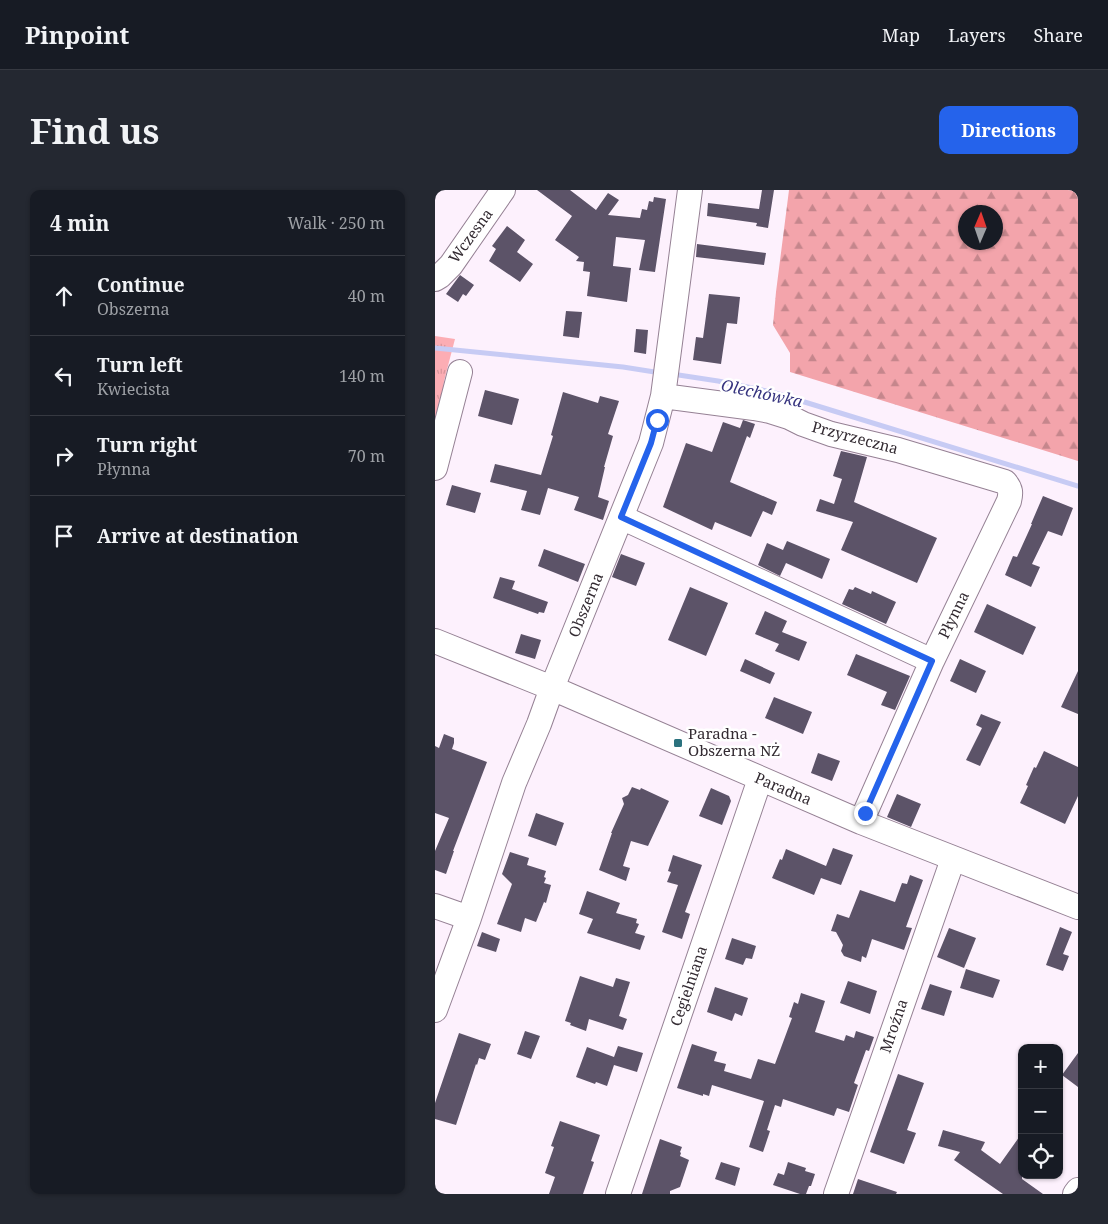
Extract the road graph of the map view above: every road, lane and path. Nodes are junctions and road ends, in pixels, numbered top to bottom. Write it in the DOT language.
graph roads {
  1 [pos="503,190"];
  2 [pos="690,190"];
  3 [pos="435,279"];
  4 [pos="460,372"];
  5 [pos="664,391"];
  6 [pos="435,468"];
  7 [pos="1011,491"];
  8 [pos="621,517"];
  9 [pos="435,641"];
  10 [pos="932,661"];
  11 [pos="553,688"];
  12 [pos="760,779"];
  13 [pos="861,822"];
  14 [pos="953,859"];
  15 [pos="435,906"];
  16 [pos="1078,907"];
  17 [pos="469,918"];
  18 [pos="435,1010"];
  19 [pos="1078,1190"];
  20 [pos="618,1194"];
  21 [pos="836,1194"];
  22 [pos="1075,1194"];
  1 -- 3 [label="street, Wczesna"];
  2 -- 5 [label="street, Obszerna"];
  4 -- 6 [label="street"];
  5 -- 7 [label="street, Przyrzeczna"];
  5 -- 8 [label="street, Obszerna"];
  7 -- 10 [label="street, Płynna"];
  8 -- 10 [label="street"];
  8 -- 11 [label="street, Obszerna"];
  9 -- 11 [label="street, Paradna"];
  10 -- 13 [label="street, Płynna"];
  11 -- 12 [label="street, Paradna"];
  11 -- 17 [label="street, Obszerna"];
  12 -- 13 [label="street, Paradna"];
  12 -- 20 [label="street, Cegielniana"];
  13 -- 14 [label="street, Paradna"];
  14 -- 16 [label="street, Paradna"];
  14 -- 21 [label="street, Mroźna"];
  15 -- 17 [label="street"];
  17 -- 18 [label="street, Obszerna"];
  19 -- 22 [label="street"];
}
